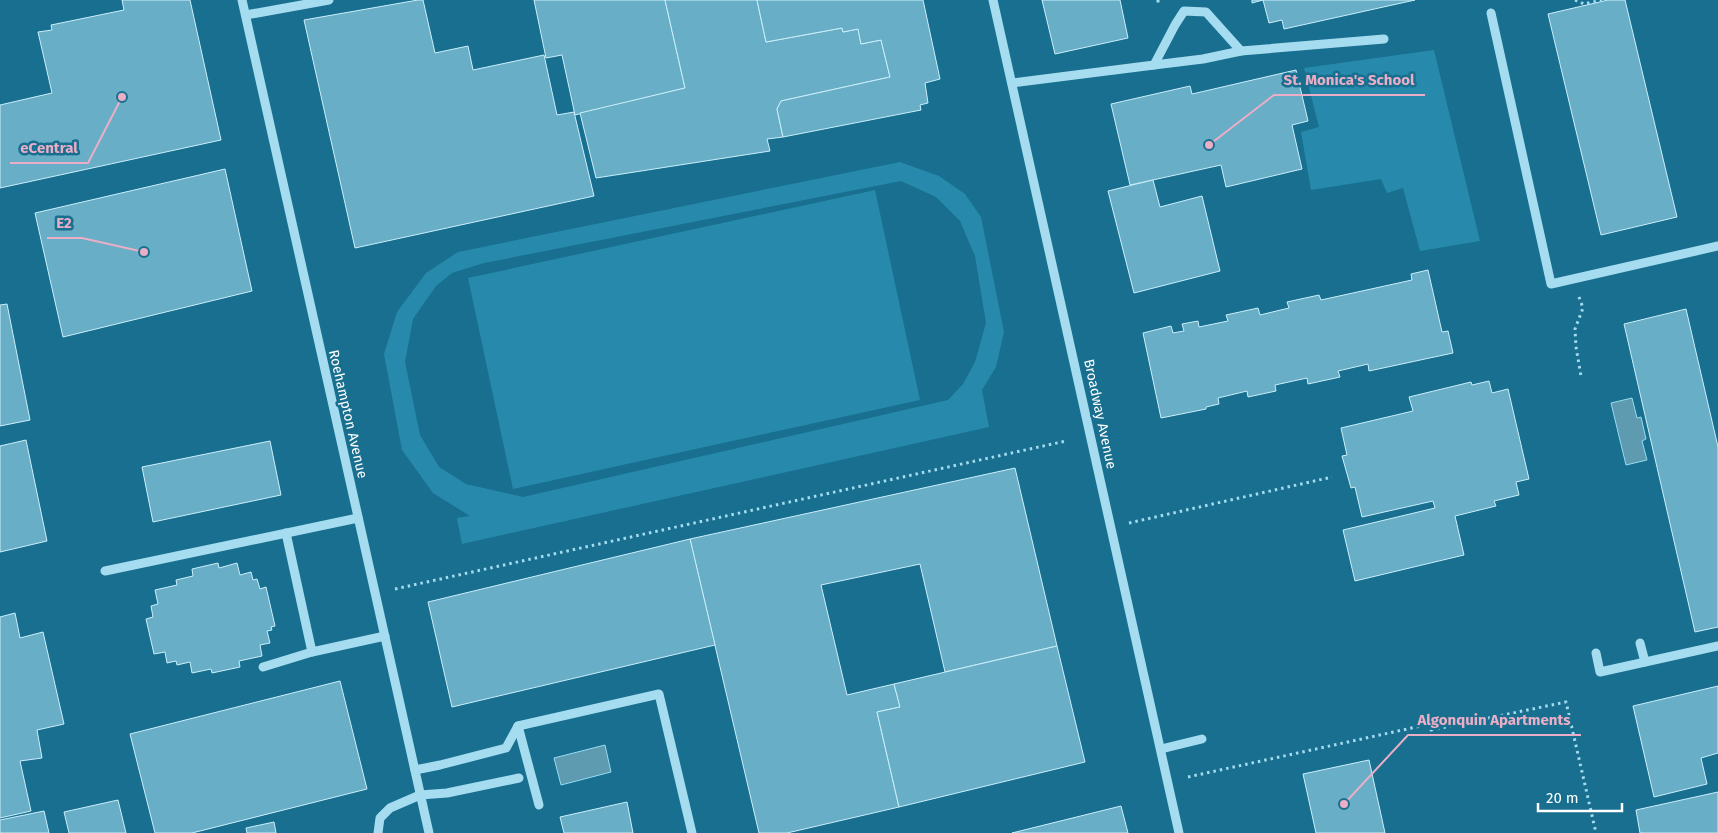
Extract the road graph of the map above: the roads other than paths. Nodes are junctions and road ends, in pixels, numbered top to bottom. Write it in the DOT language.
graph roads {
  1 [pos="242,0"];
  2 [pos="329,0"];
  3 [pos="994,0"];
  4 [pos="1490,13"];
  5 [pos="246,15"];
  6 [pos="1384,39"];
  7 [pos="1241,51"];
  8 [pos="1154,65"];
  9 [pos="1012,83"];
  10 [pos="1718,246"];
  11 [pos="358,518"];
  12 [pos="286,533"];
  13 [pos="105,571"];
  14 [pos="384,636"];
  15 [pos="1640,643"];
  16 [pos="1718,646"];
  17 [pos="312,652"];
  18 [pos="1596,653"];
  19 [pos="1645,662"];
  20 [pos="263,667"];
  21 [pos="518,726"];
  22 [pos="1202,739"];
  23 [pos="1161,749"];
  24 [pos="414,770"];
  25 [pos="519,778"];
  26 [pos="420,795"];
  27 [pos="539,805"];
  28 [pos="378,833"];
  29 [pos="429,833"];
  30 [pos="692,833"];
  31 [pos="1179,833"];
  1 -- 5 [label="street, Roehampton Avenue"];
  2 -- 5 [label="street"];
  3 -- 9 [label="street, Broadway Avenue"];
  4 -- 10 [label="street"];
  5 -- 11 [label="street, Roehampton Avenue"];
  6 -- 7 [label="street"];
  7 -- 8 [label="street"];
  7 -- 8 [label="street"];
  8 -- 9 [label="street"];
  9 -- 23 [label="street, Broadway Avenue"];
  11 -- 12 [label="street"];
  11 -- 14 [label="street, Roehampton Avenue"];
  12 -- 13 [label="street"];
  12 -- 17 [label="street"];
  14 -- 17 [label="street"];
  14 -- 24 [label="street, Roehampton Avenue"];
  15 -- 19 [label="street"];
  16 -- 19 [label="street"];
  17 -- 20 [label="street"];
  18 -- 19 [label="street"];
  21 -- 24 [label="street"];
  21 -- 27 [label="street"];
  21 -- 30 [label="street"];
  22 -- 23 [label="street"];
  23 -- 31 [label="street, Broadway Avenue"];
  24 -- 26 [label="street, Roehampton Avenue"];
  25 -- 26 [label="street"];
  26 -- 28 [label="street"];
  26 -- 29 [label="street, Roehampton Avenue"];
}
